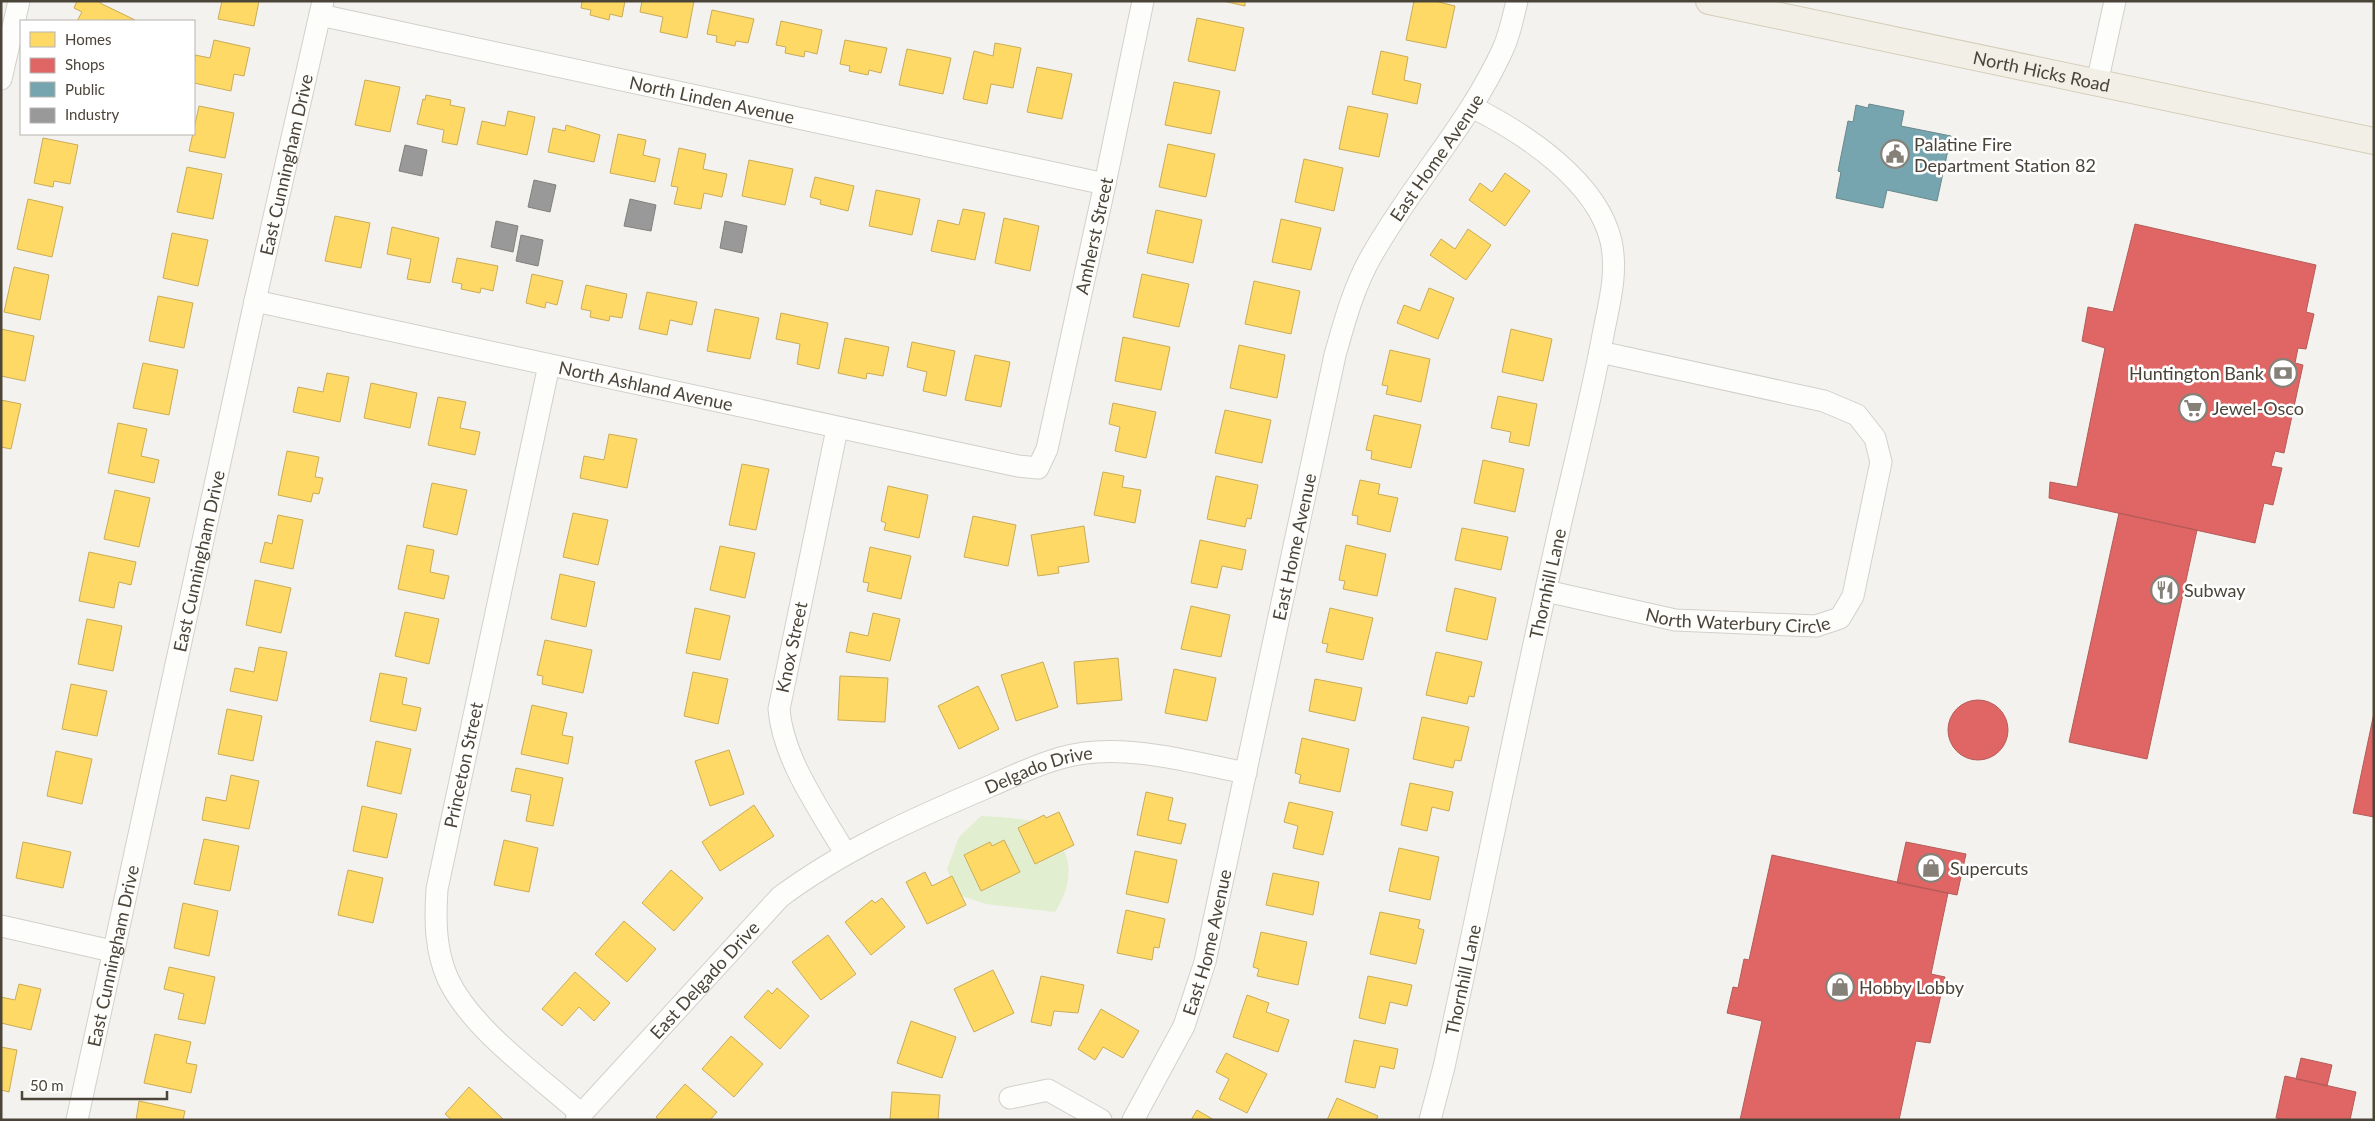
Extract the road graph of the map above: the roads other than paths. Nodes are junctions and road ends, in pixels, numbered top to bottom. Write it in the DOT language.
graph roads {
  1 [pos="18,1"];
  2 [pos="1143,1"];
  3 [pos="1517,1"];
  4 [pos="1709,1"];
  5 [pos="2114,1"];
  6 [pos="322,8"];
  7 [pos="1,79"];
  8 [pos="2097,83"];
  9 [pos="1472,107"];
  10 [pos="2374,141"];
  11 [pos="1105,184"];
  12 [pos="255,301"];
  13 [pos="1600,352"];
  14 [pos="549,365"];
  15 [pos="837,428"];
  16 [pos="1038,468"];
  17 [pos="1546,591"];
  18 [pos="1246,774"];
  19 [pos="845,853"];
  20 [pos="1,926"];
  21 [pos="112,951"];
  22 [pos="1010,1098"];
  23 [pos="579,1117"];
  24 [pos="76,1120"];
  25 [pos="1101,1120"];
  26 [pos="1133,1120"];
  27 [pos="1430,1120"];
  1 -- 7 [label="street"];
  2 -- 11 [label="street, Amherst Street"];
  3 -- 9 [label="street, East Home Avenue"];
  4 -- 8 [label="main road, North Hicks Road"];
  5 -- 8 [label="street"];
  6 -- 11 [label="street, North Linden Avenue"];
  6 -- 12 [label="street, East Cunningham Drive"];
  8 -- 10 [label="main road, North Hicks Road"];
  9 -- 13 [label="street, Thornhill Lane"];
  9 -- 18 [label="street, East Home Avenue"];
  11 -- 16 [label="street, Amherst Street"];
  12 -- 14 [label="street, North Ashland Avenue"];
  12 -- 21 [label="street, East Cunningham Drive"];
  13 -- 17 [label="street, Thornhill Lane"];
  13 -- 17 [label="street, North Waterbury Circle"];
  14 -- 15 [label="street, North Ashland Avenue"];
  14 -- 23 [label="street, Princeton Street"];
  15 -- 16 [label="street, North Ashland Avenue"];
  15 -- 19 [label="street, Knox Street"];
  17 -- 27 [label="street, Thornhill Lane"];
  18 -- 19 [label="street, Delgado Drive"];
  18 -- 26 [label="street, East Home Avenue"];
  19 -- 23 [label="street, East Delgado Drive"];
  20 -- 21 [label="street"];
  21 -- 24 [label="street, East Cunningham Drive"];
  22 -- 25 [label="street"];
}
